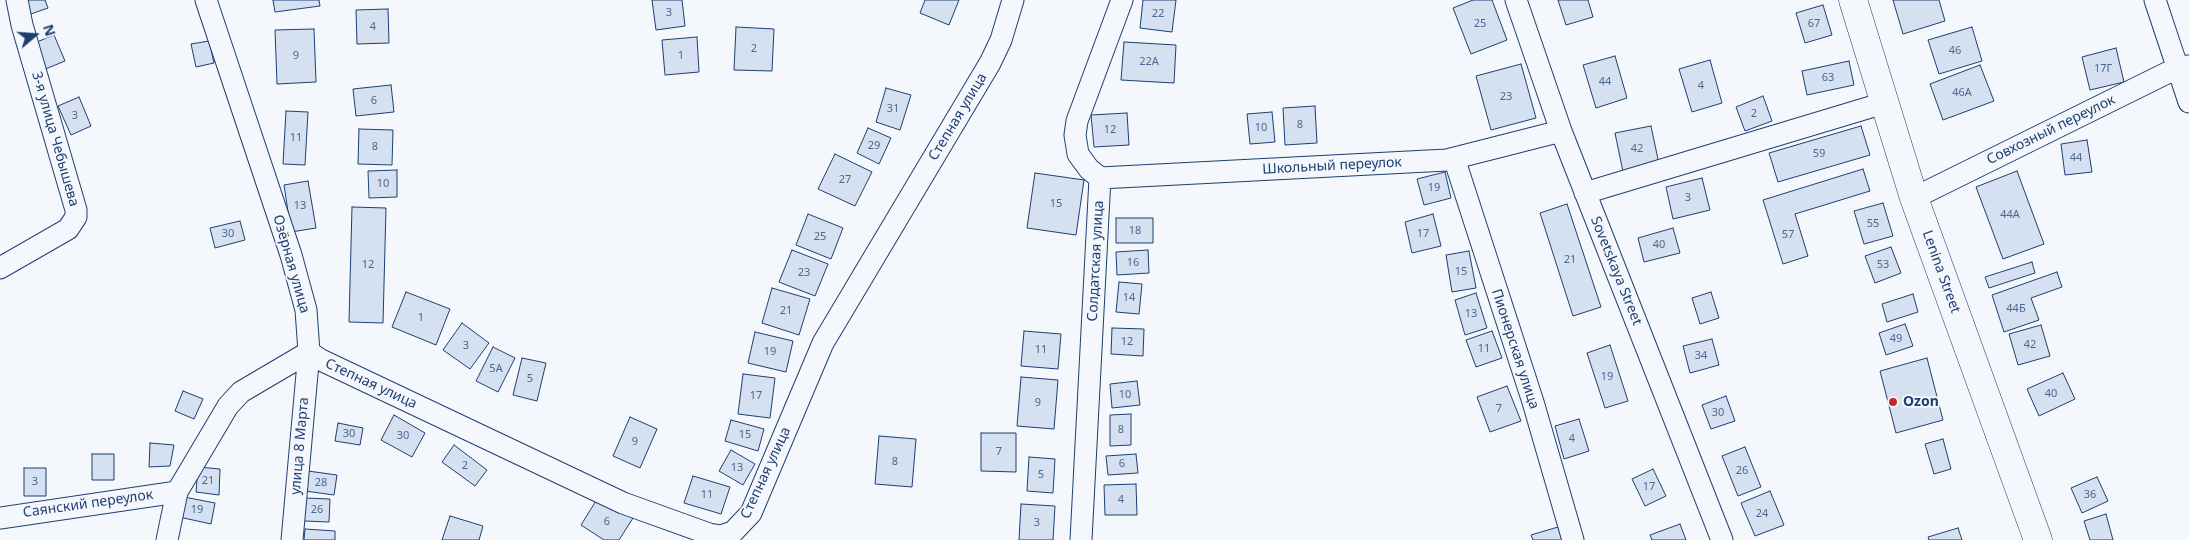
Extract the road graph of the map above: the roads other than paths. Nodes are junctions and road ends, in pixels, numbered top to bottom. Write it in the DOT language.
graph roads {
  1 [pos="17,0"];
  2 [pos="206,0"];
  3 [pos="1013,0"];
  4 [pos="1122,0"];
  5 [pos="1516,0"];
  6 [pos="1853,0"];
  7 [pos="2155,0"];
  8 [pos="2184,67"];
  9 [pos="2189,102"];
  10 [pos="1884,103"];
  11 [pos="1561,131"];
  12 [pos="1454,158"];
  13 [pos="1100,178"];
  14 [pos="1584,193"];
  15 [pos="1914,198"];
  16 [pos="0,268"];
  17 [pos="309,352"];
  18 [pos="177,492"];
  19 [pos="0,518"];
  20 [pos="733,536"];
  21 [pos="167,540"];
  22 [pos="292,540"];
  23 [pos="1081,540"];
  24 [pos="1573,540"];
  25 [pos="1722,540"];
  26 [pos="2038,540"];
  1 -- 16 [label="street, 3-я улица Чебышева"];
  2 -- 17 [label="street, Озёрная улица"];
  3 -- 20 [label="street, Степная улица"];
  4 -- 13 [label="street"];
  5 -- 11 [label="street, Sovetskaya Street"];
  6 -- 10 [label="main road, Lenina Street"];
  7 -- 8 [label="street"];
  8 -- 9 [label="street"];
  8 -- 15 [label="street, Совхозный переулок"];
  10 -- 14 [label="street"];
  10 -- 15 [label="main road, Lenina Street"];
  11 -- 12 [label="street, Школьный переулок"];
  11 -- 14 [label="street, Sovetskaya Street"];
  12 -- 13 [label="street, Школьный переулок"];
  12 -- 24 [label="street, Пионерская улица"];
  13 -- 23 [label="street, Солдатская улица"];
  14 -- 25 [label="street, Sovetskaya Street"];
  15 -- 26 [label="main road, Lenina Street"];
  17 -- 18 [label="street"];
  17 -- 20 [label="street, Степная улица"];
  17 -- 22 [label="street, улица 8 Марта"];
  18 -- 19 [label="street, Саянский переулок"];
  18 -- 21 [label="street"];
}
